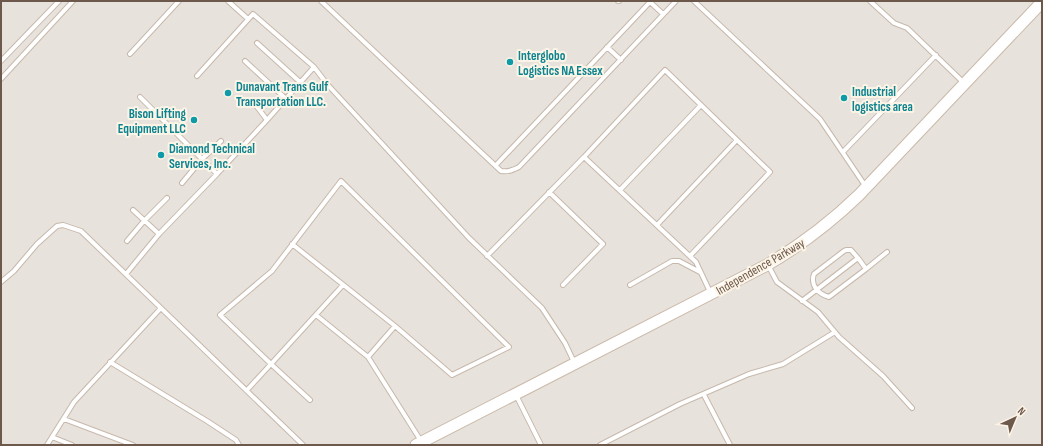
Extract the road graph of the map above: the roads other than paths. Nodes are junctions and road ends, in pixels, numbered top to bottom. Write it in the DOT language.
graph roads {
  1 [pos="59,1"];
  2 [pos="73,1"];
  3 [pos="179,1"];
  4 [pos="228,1"];
  5 [pos="321,1"];
  6 [pos="650,1"];
  7 [pos="676,1"];
  8 [pos="694,1"];
  9 [pos="870,1"];
  10 [pos="1039,3"];
  11 [pos="663,14"];
  12 [pos="248,19"];
  13 [pos="257,43"];
  14 [pos="607,47"];
  15 [pos="130,54"];
  16 [pos="936,55"];
  17 [pos="621,60"];
  18 [pos="1,61"];
  19 [pos="245,61"];
  20 [pos="314,67"];
  21 [pos="197,76"];
  22 [pos="1,79"];
  23 [pos="300,82"];
  24 [pos="965,83"];
  25 [pos="140,97"];
  26 [pos="286,99"];
  27 [pos="252,102"];
  28 [pos="701,105"];
  29 [pos="267,120"];
  30 [pos="737,140"];
  31 [pos="221,141"];
  32 [pos="843,152"];
  33 [pos="584,157"];
  34 [pos="202,159"];
  35 [pos="496,165"];
  36 [pos="217,174"];
  37 [pos="182,183"];
  38 [pos="867,187"];
  39 [pos="620,190"];
  40 [pos="549,192"];
  41 [pos="167,198"];
  42 [pos="133,210"];
  43 [pos="144,220"];
  44 [pos="657,225"];
  45 [pos="159,234"];
  46 [pos="127,241"];
  47 [pos="292,244"];
  48 [pos="887,252"];
  49 [pos="487,256"];
  50 [pos="690,256"];
  51 [pos="858,258"];
  52 [pos="767,265"];
  53 [pos="866,269"];
  54 [pos="701,273"];
  55 [pos="126,274"];
  56 [pos="1,282"];
  57 [pos="630,284"];
  58 [pos="343,285"];
  59 [pos="563,285"];
  60 [pos="816,290"];
  61 [pos="711,294"];
  62 [pos="802,300"];
  63 [pos="161,308"];
  64 [pos="316,315"];
  65 [pos="395,326"];
  66 [pos="835,332"];
  67 [pos="368,357"];
  68 [pos="110,362"];
  69 [pos="271,364"];
  70 [pos="575,364"];
  71 [pos="247,390"];
  72 [pos="516,394"];
  73 [pos="704,395"];
  74 [pos="310,400"];
  75 [pos="912,408"];
  76 [pos="64,419"];
  77 [pos="52,437"];
  78 [pos="420,444"];
  79 [pos="47,445"];
  80 [pos="72,445"];
  81 [pos="133,445"];
  82 [pos="239,445"];
  83 [pos="303,445"];
  84 [pos="541,445"];
  85 [pos="600,445"];
  86 [pos="730,445"];
  1 -- 18 [label="lane"];
  2 -- 22 [label="lane"];
  3 -- 15 [label="lane"];
  4 -- 12 [label="lane"];
  5 -- 35 [label="lane"];
  6 -- 11 [label="lane"];
  6 -- 14 [label="lane"];
  7 -- 11 [label="lane"];
  8 -- 32 [label="lane"];
  9 -- 16 [label="lane"];
  10 -- 24 [label="main road, Independence Parkway"];
  11 -- 17 [label="lane"];
  12 -- 20 [label="lane"];
  12 -- 21 [label="lane"];
  13 -- 23 [label="lane"];
  14 -- 17 [label="lane"];
  14 -- 35 [label="lane"];
  16 -- 24 [label="lane"];
  16 -- 32 [label="lane"];
  17 -- 35 [label="lane"];
  19 -- 26 [label="lane"];
  20 -- 23 [label="lane"];
  20 -- 49 [label="lane"];
  23 -- 26 [label="lane"];
  24 -- 38 [label="main road, Independence Parkway"];
  25 -- 34 [label="lane"];
  26 -- 29 [label="lane"];
  27 -- 29 [label="lane"];
  28 -- 30 [label="lane"];
  28 -- 33 [label="lane"];
  28 -- 39 [label="lane"];
  29 -- 36 [label="lane"];
  30 -- 44 [label="lane"];
  30 -- 50 [label="lane"];
  31 -- 34 [label="lane"];
  32 -- 38 [label="lane"];
  33 -- 39 [label="lane"];
  33 -- 40 [label="lane"];
  34 -- 36 [label="lane"];
  34 -- 37 [label="lane"];
  36 -- 45 [label="lane"];
  38 -- 52 [label="main road, Independence Parkway"];
  39 -- 44 [label="lane"];
  40 -- 49 [label="lane"];
  40 -- 59 [label="lane"];
  41 -- 43 [label="lane"];
  42 -- 43 [label="lane"];
  43 -- 45 [label="lane"];
  43 -- 46 [label="lane"];
  44 -- 50 [label="lane"];
  45 -- 55 [label="lane"];
  47 -- 58 [label="lane"];
  47 -- 65 [label="lane"];
  47 -- 69 [label="lane"];
  48 -- 53 [label="lane"];
  49 -- 70 [label="lane"];
  50 -- 54 [label="lane"];
  51 -- 53 [label="lane"];
  51 -- 60 [label="lane"];
  51 -- 60 [label="lane"];
  52 -- 61 [label="main road, Independence Parkway"];
  52 -- 62 [label="lane"];
  53 -- 60 [label="lane"];
  54 -- 57 [label="lane"];
  54 -- 61 [label="lane"];
  55 -- 56 [label="lane"];
  55 -- 63 [label="lane"];
  58 -- 64 [label="lane"];
  58 -- 65 [label="lane"];
  60 -- 62 [label="lane"];
  61 -- 70 [label="main road, Independence Parkway"];
  62 -- 66 [label="lane"];
  63 -- 68 [label="lane"];
  63 -- 71 [label="lane"];
  64 -- 67 [label="lane"];
  64 -- 69 [label="lane"];
  65 -- 67 [label="lane"];
  66 -- 73 [label="lane"];
  66 -- 75 [label="lane"];
  67 -- 78 [label="lane"];
  68 -- 76 [label="lane"];
  68 -- 82 [label="lane"];
  69 -- 71 [label="lane"];
  69 -- 74 [label="lane"];
  70 -- 72 [label="main road, Independence Parkway"];
  71 -- 83 [label="lane"];
  72 -- 78 [label="main road, Independence Parkway"];
  72 -- 84 [label="lane"];
  73 -- 85 [label="lane"];
  73 -- 86 [label="lane"];
  76 -- 77 [label="lane"];
  76 -- 81 [label="lane"];
  77 -- 79 [label="lane"];
  77 -- 80 [label="lane"];
}
